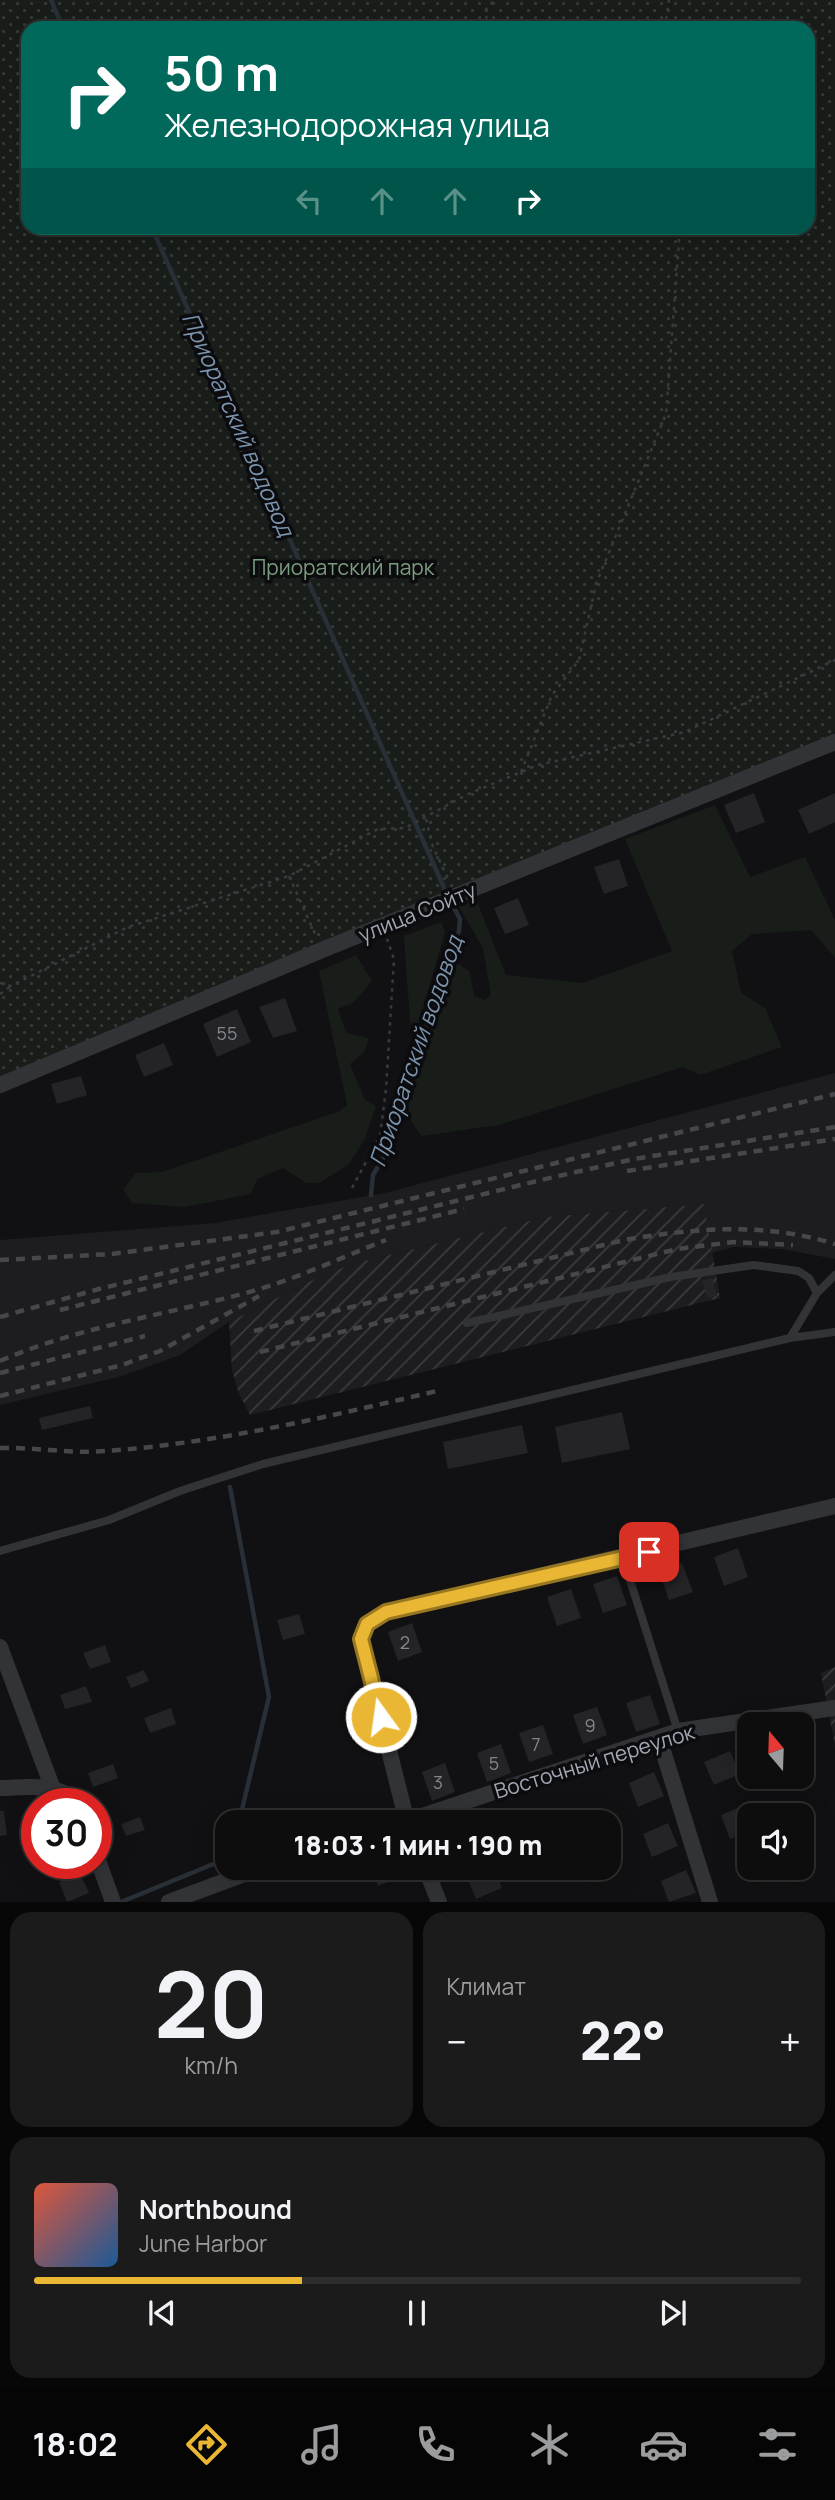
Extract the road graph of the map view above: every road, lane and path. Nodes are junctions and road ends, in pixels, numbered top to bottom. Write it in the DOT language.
graph roads {
  1 [pos="495,0"];
  2 [pos="669,0"];
  3 [pos="486,21"];
  4 [pos="666,21"];
  5 [pos="679,235"];
  6 [pos="835,660"];
  7 [pos="835,742"];
  8 [pos="521,772"];
  9 [pos="426,818"];
  10 [pos="289,876"];
  11 [pos="456,897"];
  12 [pos="383,926"];
  13 [pos="322,950"];
  14 [pos="0,983"];
  15 [pos="11,986"];
  16 [pos="0,994"];
  17 [pos="0,1085"];
  18 [pos="352,1188"];
  19 [pos="835,1275"];
  20 [pos="817,1293"];
  21 [pos="467,1322"];
  22 [pos="835,1332"];
  23 [pos="790,1338"];
  24 [pos="835,1506"];
  25 [pos="0,1551"];
  26 [pos="623,1558"];
  27 [pos="0,1647"];
  28 [pos="831,1709"];
  29 [pos="678,1731"];
  30 [pos="659,1738"];
  31 [pos="0,1788"];
  32 [pos="21,1788"];
  33 [pos="53,1788"];
  34 [pos="403,1810"];
  35 [pos="442,1810"];
  36 [pos="105,1879"];
  37 [pos="228,1880"];
  38 [pos="430,1880"];
  39 [pos="113,1902"];
  40 [pos="169,1902"];
  41 [pos="439,1902"];
  42 [pos="710,1902"];
  1 -- 3 [label="path"];
  2 -- 4 [label="path"];
  5 -- 8 [label="path"];
  6 -- 8 [label="path"];
  7 -- 11 [label="street, улица Сойту"];
  8 -- 9 [label="path"];
  9 -- 10 [label="path"];
  9 -- 11 [label="path"];
  10 -- 13 [label="path"];
  10 -- 15 [label="path"];
  11 -- 12 [label="street, улица Сойту"];
  12 -- 13 [label="street, улица Сойту"];
  12 -- 18 [label="path"];
  13 -- 17 [label="street, улица Сойту"];
  14 -- 15 [label="path"];
  15 -- 16 [label="path"];
  19 -- 20 [label="lane"];
  20 -- 21 [label="lane"];
  20 -- 23 [label="lane"];
  22 -- 23 [label="lane"];
  23 -- 25 [label="lane"];
  24 -- 26 [label="street"];
  26 -- 29 [label="lane"];
  26 -- 34 [label="street"];
  27 -- 33 [label="street"];
  28 -- 29 [label="street, Восточный переулок"];
  29 -- 30 [label="street, Восточный переулок"];
  30 -- 35 [label="street, Восточный переулок"];
  30 -- 42 [label="street"];
  31 -- 32 [label="street"];
  36 -- 39 [label="street"];
  37 -- 40 [label="street"];
  38 -- 41 [label="street"];
}
